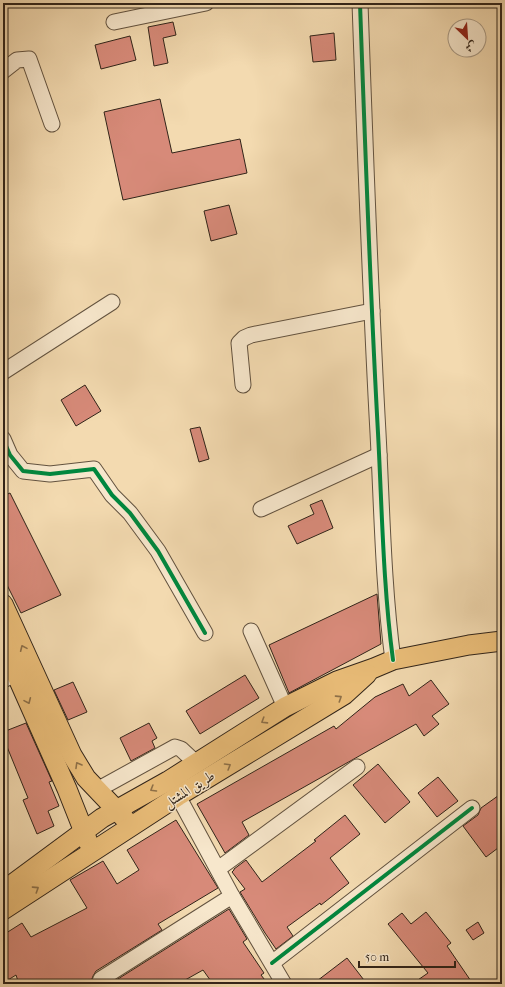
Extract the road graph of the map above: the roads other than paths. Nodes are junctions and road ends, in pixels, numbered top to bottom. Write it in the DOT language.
graph roads {
  1 [pos="206,3"];
  2 [pos="360,3"];
  3 [pos="114,22"];
  4 [pos="3,71"];
  5 [pos="52,124"];
  6 [pos="112,302"];
  7 [pos="372,311"];
  8 [pos="3,372"];
  9 [pos="243,385"];
  10 [pos="3,440"];
  11 [pos="379,455"];
  12 [pos="261,509"];
  13 [pos="3,604"];
  14 [pos="251,631"];
  15 [pos="205,633"];
  16 [pos="502,641"];
  17 [pos="4,645"];
  18 [pos="393,660"];
  19 [pos="374,668"];
  20 [pos="10,677"];
  21 [pos="285,707"];
  22 [pos="196,763"];
  23 [pos="357,767"];
  24 [pos="97,790"];
  25 [pos="178,796"];
  26 [pos="472,808"];
  27 [pos="118,810"];
  28 [pos="132,826"];
  29 [pos="84,832"];
  30 [pos="93,852"];
  31 [pos="218,869"];
  32 [pos="4,888"];
  33 [pos="232,896"];
  34 [pos="3,910"];
  35 [pos="272,963"];
  36 [pos="99,984"];
  37 [pos="284,984"];
  1 -- 3 [label="street"];
  2 -- 7 [label="street"];
  4 -- 5 [label="street"];
  6 -- 8 [label="street"];
  7 -- 9 [label="street"];
  7 -- 11 [label="street"];
  10 -- 15 [label="street"];
  11 -- 12 [label="street"];
  11 -- 18 [label="street"];
  24 -- 13 [label="main road, one-way"];
  14 -- 21 [label="street"];
  16 -- 18 [label="main road, طريق المشتل"];
  17 -- 20 [label="main road"];
  18 -- 19 [label="main road, طريق المشتل"];
  19 -- 21 [label="main road, طريق المشتل"];
  25 -- 19 [label="main road, طريق المشتل, one-way"];
  20 -- 29 [label="main road, one-way"];
  21 -- 22 [label="main road, طريق المشتل, one-way"];
  22 -- 24 [label="street"];
  22 -- 27 [label="main road, طريق المشتل, one-way"];
  23 -- 31 [label="street"];
  24 -- 27 [label="main road"];
  25 -- 28 [label="main road, طريق المشتل"];
  25 -- 31 [label="street"];
  26 -- 35 [label="street"];
  27 -- 28 [label="main road"];
  27 -- 29 [label="main road, طريق المشتل"];
  28 -- 30 [label="main road, طريق المشتل"];
  29 -- 30 [label="main road"];
  29 -- 32 [label="main road, طريق المشتل"];
  34 -- 30 [label="main road, طريق المشتل, one-way"];
  31 -- 33 [label="street"];
  33 -- 35 [label="street"];
  33 -- 36 [label="street"];
  35 -- 37 [label="street"];
}
